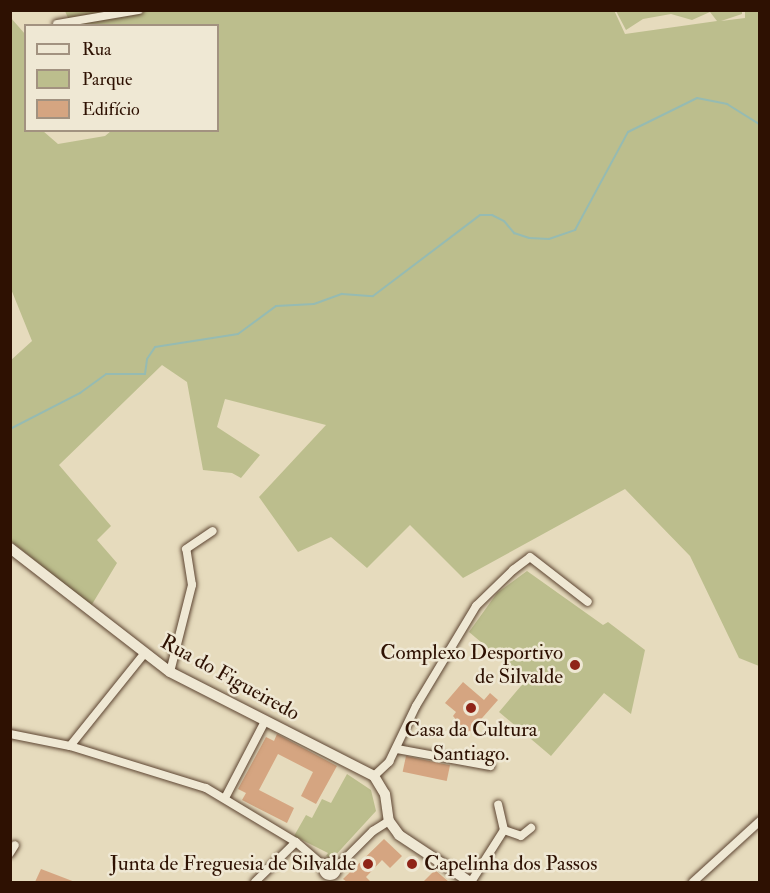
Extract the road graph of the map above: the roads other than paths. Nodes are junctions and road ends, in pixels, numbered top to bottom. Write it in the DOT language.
graph roads {
  1 [pos="139,10"];
  2 [pos="57,24"];
  3 [pos="213,531"];
  4 [pos="10,548"];
  5 [pos="588,602"];
  6 [pos="144,654"];
  7 [pos="170,672"];
  8 [pos="265,721"];
  9 [pos="10,734"];
  10 [pos="70,746"];
  11 [pos="397,749"];
  12 [pos="490,766"];
  13 [pos="374,776"];
  14 [pos="225,798"];
  15 [pos="498,805"];
  16 [pos="389,821"];
  17 [pos="759,821"];
  18 [pos="531,828"];
  19 [pos="504,830"];
  20 [pos="296,842"];
  21 [pos="326,874"];
  22 [pos="336,874"];
  23 [pos="255,882"];
  24 [pos="470,882"];
  25 [pos="693,882"];
  1 -- 2 [label="street"];
  3 -- 7 [label="street"];
  4 -- 6 [label="main road, Rua do Figueiredo"];
  5 -- 11 [label="street"];
  6 -- 7 [label="main road, Rua do Figueiredo"];
  6 -- 10 [label="street"];
  7 -- 8 [label="main road, Rua do Figueiredo"];
  8 -- 13 [label="main road, Rua do Figueiredo"];
  8 -- 14 [label="street"];
  9 -- 10 [label="street"];
  10 -- 14 [label="street"];
  11 -- 12 [label="street"];
  11 -- 13 [label="street"];
  13 -- 16 [label="main road"];
  14 -- 20 [label="street"];
  15 -- 19 [label="street"];
  16 -- 22 [label="street"];
  16 -- 24 [label="main road"];
  17 -- 25 [label="street"];
  18 -- 19 [label="street"];
  19 -- 24 [label="street"];
  20 -- 21 [label="street"];
  20 -- 23 [label="street"];
  21 -- 22 [label="street"];
  21 -- 22 [label="street"];
}
